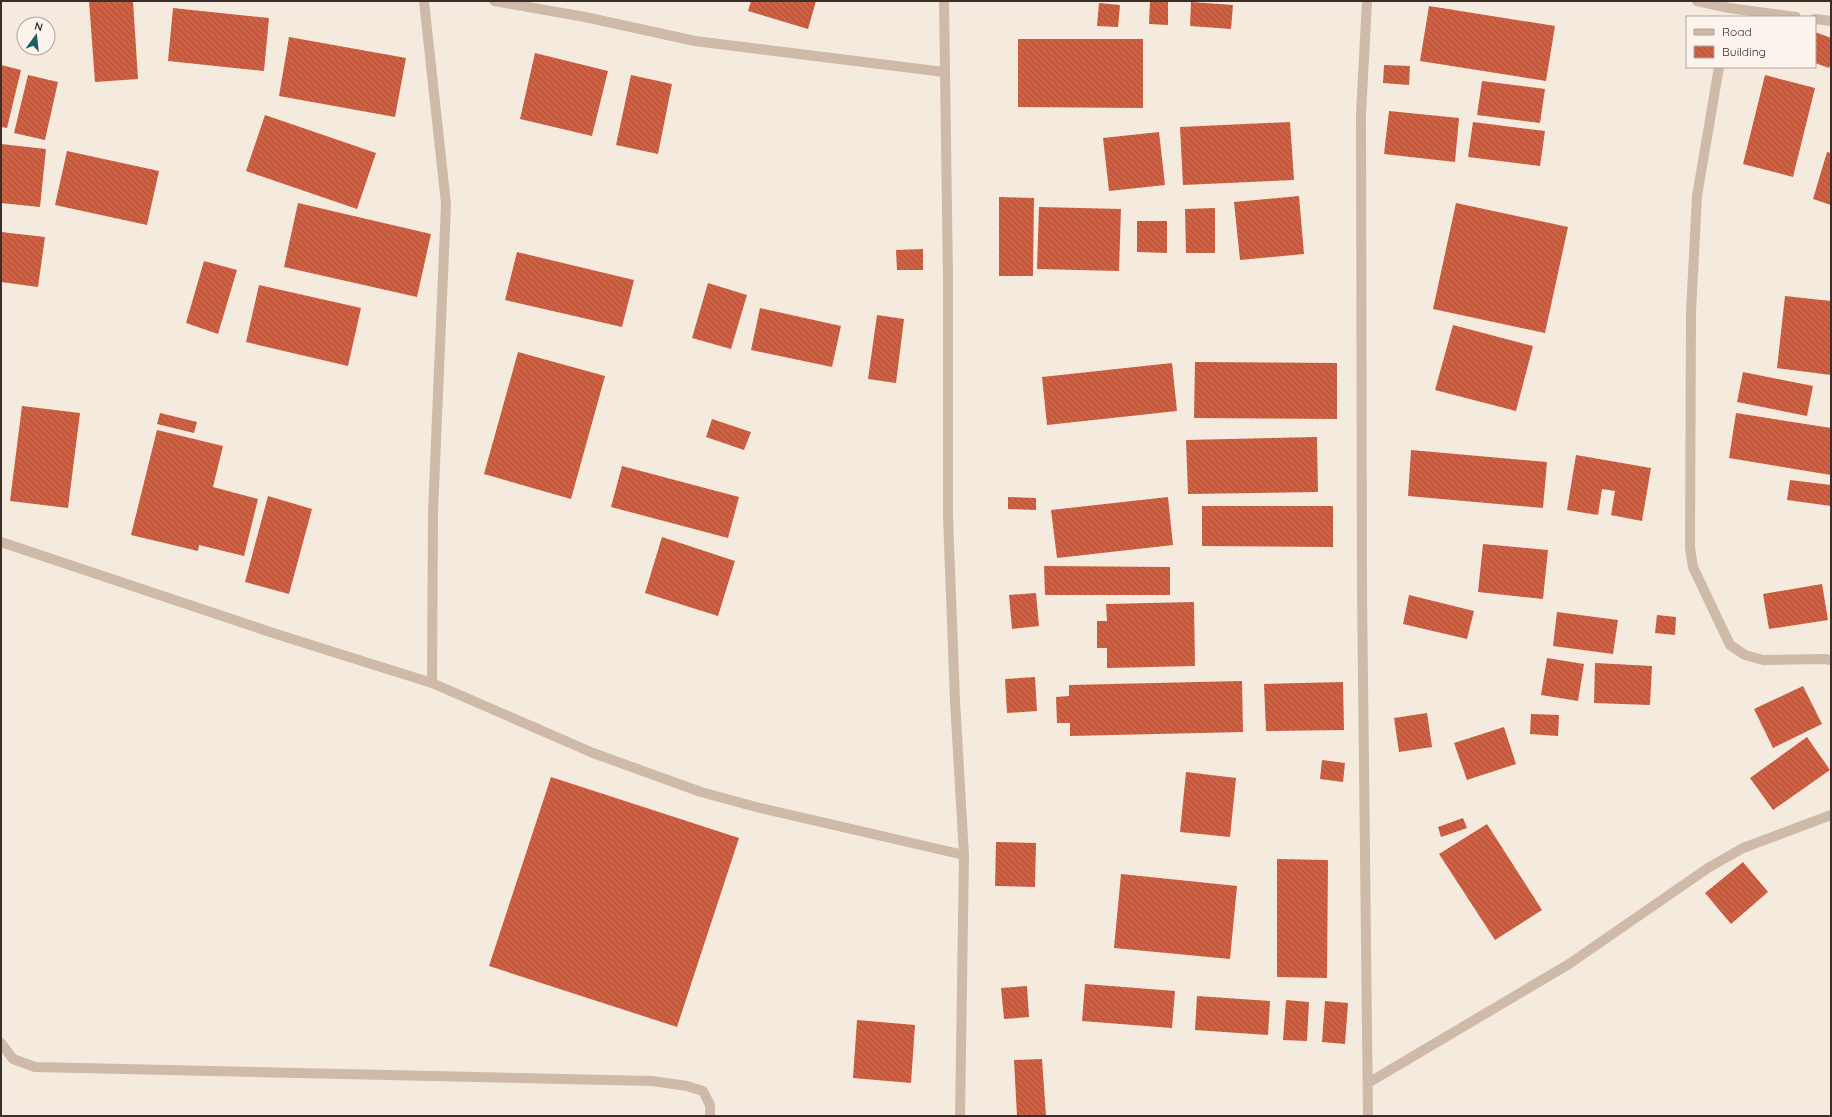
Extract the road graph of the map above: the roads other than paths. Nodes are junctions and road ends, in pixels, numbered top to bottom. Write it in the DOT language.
graph roads {
  1 [pos="424,1"];
  2 [pos="494,1"];
  3 [pos="944,1"];
  4 [pos="1367,1"];
  5 [pos="1697,1"];
  6 [pos="1728,13"];
  7 [pos="1779,16"];
  8 [pos="1816,19"];
  9 [pos="1831,22"];
  10 [pos="1719,68"];
  11 [pos="944,72"];
  12 [pos="1,542"];
  13 [pos="1831,660"];
  14 [pos="432,683"];
  15 [pos="1831,815"];
  16 [pos="964,855"];
  17 [pos="1,1043"];
  18 [pos="1368,1083"];
  19 [pos="710,1116"];
  20 [pos="960,1116"];
  21 [pos="1368,1116"];
  1 -- 14 [label="street"];
  2 -- 11 [label="street"];
  3 -- 11 [label="street"];
  4 -- 18 [label="street"];
  5 -- 6 [label="street"];
  6 -- 7 [label="street"];
  8 -- 9 [label="street"];
  10 -- 13 [label="street"];
  11 -- 16 [label="street"];
  12 -- 14 [label="street"];
  14 -- 16 [label="street"];
  15 -- 18 [label="street"];
  16 -- 20 [label="street"];
  17 -- 19 [label="street"];
  18 -- 21 [label="street"];
}
